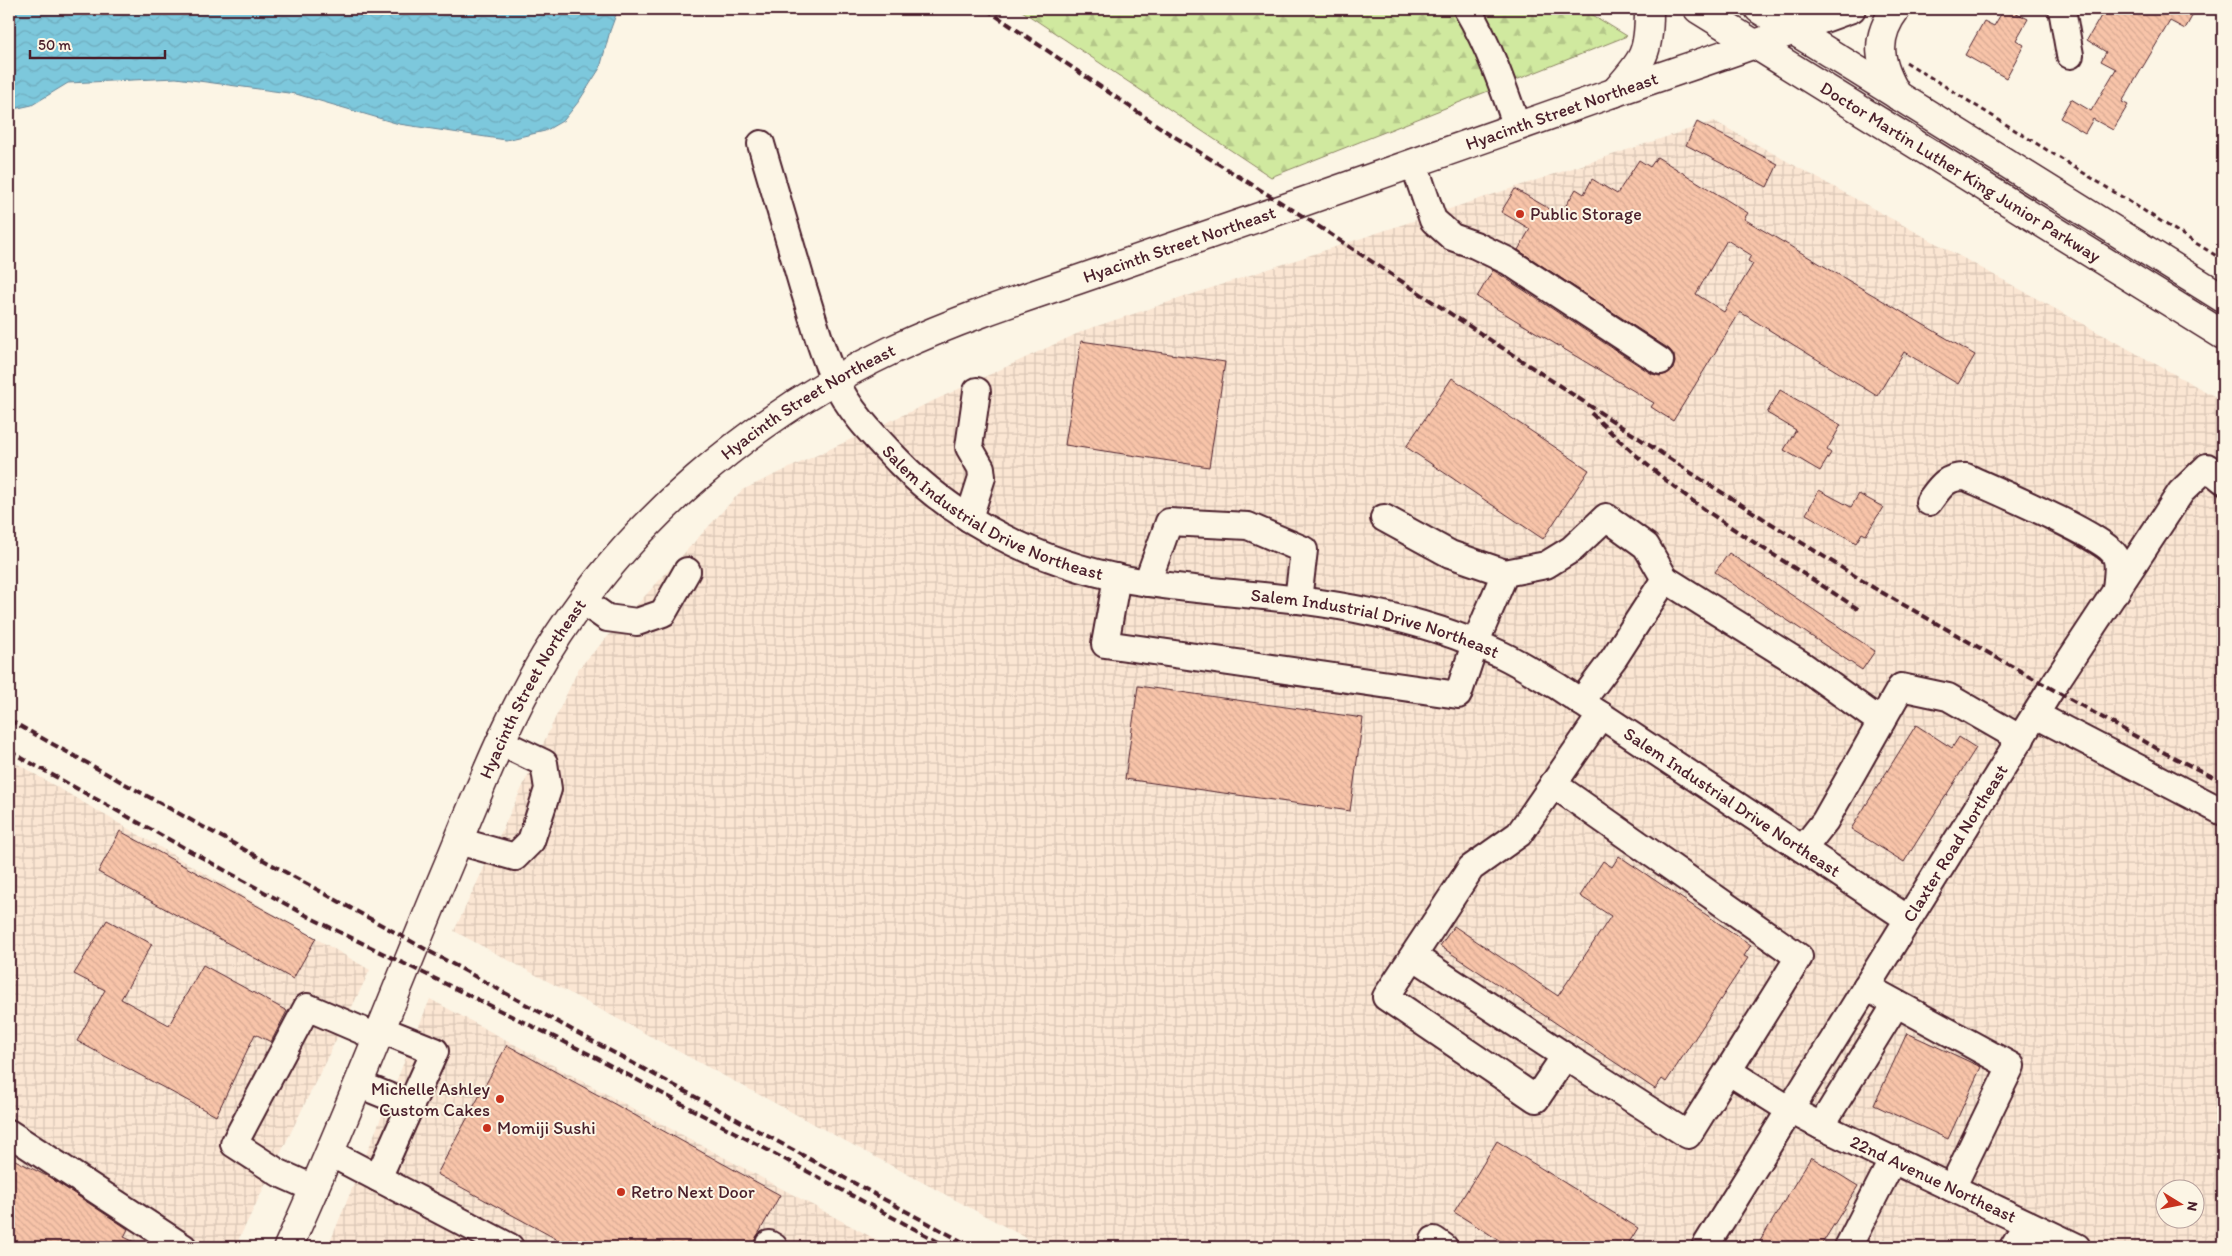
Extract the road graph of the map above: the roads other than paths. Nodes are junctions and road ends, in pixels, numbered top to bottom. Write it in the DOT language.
graph roads {
  1 [pos="1467,9"];
  2 [pos="1648,9"];
  3 [pos="1698,9"];
  4 [pos="1759,9"];
  5 [pos="1852,9"];
  6 [pos="1896,9"];
  7 [pos="2062,9"];
  8 [pos="1794,30"];
  9 [pos="1756,44"];
  10 [pos="2070,56"];
  11 [pos="1614,92"];
  12 [pos="1898,96"];
  13 [pos="1517,127"];
  14 [pos="761,144"];
  15 [pos="1414,164"];
  16 [pos="2223,298"];
  17 [pos="2223,335"];
  18 [pos="1660,361"];
  19 [pos="834,380"];
  20 [pos="977,391"];
  21 [pos="2223,480"];
  22 [pos="1929,502"];
  23 [pos="969,518"];
  24 [pos="1384,518"];
  25 [pos="687,571"];
  26 [pos="1505,573"];
  27 [pos="1117,578"];
  28 [pos="1665,579"];
  29 [pos="1148,583"];
  30 [pos="2116,592"];
  31 [pos="1298,600"];
  32 [pos="584,601"];
  33 [pos="1475,644"];
  34 [pos="1591,708"];
  35 [pos="2036,715"];
  36 [pos="1881,722"];
  37 [pos="2021,739"];
  38 [pos="500,742"];
  39 [pos="1553,784"];
  40 [pos="2223,812"];
  41 [pos="458,841"];
  42 [pos="1803,849"];
  43 [pos="1908,919"];
  44 [pos="1413,956"];
  45 [pos="1866,987"];
  46 [pos="1896,1004"];
  47 [pos="379,1033"];
  48 [pos="1565,1056"];
  49 [pos="1728,1071"];
  50 [pos="358,1084"];
  51 [pos="410,1105"];
  52 [pos="1790,1110"];
  53 [pos="1821,1126"];
  54 [pos="9,1133"];
  55 [pos="330,1153"];
  56 [pos="1893,1159"];
  57 [pos="378,1178"];
  58 [pos="1952,1188"];
  59 [pos="315,1189"];
  60 [pos="2027,1224"];
  61 [pos="2064,1244"];
  62 [pos="183,1247"];
  63 [pos="288,1247"];
  64 [pos="510,1247"];
  65 [pos="1705,1247"];
  66 [pos="1848,1247"];
  67 [pos="2014,1247"];
  1 -- 13 [label="street"];
  2 -- 11 [label="main road"];
  3 -- 9 [label="main road, Doctor Martin Luther King Junior Parkway"];
  4 -- 8 [label="main road, Doctor Martin Luther King Junior Parkway"];
  5 -- 8 [label="street"];
  6 -- 12 [label="main road"];
  7 -- 10 [label="street"];
  8 -- 9 [label="main road, Hyacinth Street Northeast"];
  8 -- 12 [label="main road, Doctor Martin Luther King Junior Parkway"];
  9 -- 11 [label="main road, Hyacinth Street Northeast"];
  9 -- 17 [label="main road, Doctor Martin Luther King Junior Parkway"];
  11 -- 13 [label="main road, Hyacinth Street Northeast"];
  12 -- 16 [label="main road, Doctor Martin Luther King Junior Parkway"];
  13 -- 15 [label="main road, Hyacinth Street Northeast"];
  14 -- 19 [label="street, Salem Industrial Drive Northeast"];
  15 -- 18 [label="street"];
  15 -- 19 [label="main road, Hyacinth Street Northeast"];
  19 -- 23 [label="street, Salem Industrial Drive Northeast"];
  19 -- 32 [label="main road, Hyacinth Street Northeast"];
  20 -- 23 [label="street"];
  21 -- 30 [label="street, Claxter Road Northeast"];
  22 -- 30 [label="street"];
  23 -- 27 [label="street, Salem Industrial Drive Northeast"];
  24 -- 26 [label="street"];
  25 -- 32 [label="street"];
  26 -- 28 [label="street"];
  26 -- 33 [label="street"];
  27 -- 29 [label="street, Salem Industrial Drive Northeast"];
  27 -- 33 [label="street"];
  28 -- 34 [label="street"];
  28 -- 36 [label="street"];
  29 -- 31 [label="street, Salem Industrial Drive Northeast"];
  29 -- 31 [label="street"];
  30 -- 35 [label="street, Claxter Road Northeast"];
  31 -- 33 [label="street, Salem Industrial Drive Northeast"];
  32 -- 38 [label="main road, Hyacinth Street Northeast"];
  33 -- 34 [label="street, Salem Industrial Drive Northeast"];
  34 -- 39 [label="street"];
  34 -- 42 [label="street, Salem Industrial Drive Northeast"];
  35 -- 37 [label="street, Claxter Road Northeast"];
  35 -- 40 [label="street"];
  36 -- 37 [label="street"];
  36 -- 42 [label="street"];
  37 -- 43 [label="street, Claxter Road Northeast"];
  38 -- 41 [label="main road, Hyacinth Street Northeast"];
  38 -- 41 [label="street"];
  39 -- 44 [label="street"];
  39 -- 49 [label="street"];
  41 -- 47 [label="main road, Hyacinth Street Northeast"];
  42 -- 43 [label="street, Salem Industrial Drive Northeast"];
  43 -- 45 [label="street, Claxter Road Northeast"];
  44 -- 48 [label="street"];
  44 -- 48 [label="street"];
  45 -- 46 [label="street"];
  45 -- 52 [label="street, Claxter Road Northeast"];
  46 -- 53 [label="street"];
  46 -- 58 [label="street"];
  47 -- 50 [label="main road, Hyacinth Street Northeast"];
  47 -- 51 [label="street"];
  47 -- 59 [label="street"];
  48 -- 49 [label="street"];
  49 -- 52 [label="street, 22nd Avenue Northeast"];
  50 -- 51 [label="street"];
  50 -- 55 [label="main road, Hyacinth Street Northeast"];
  51 -- 57 [label="street"];
  52 -- 53 [label="street, 22nd Avenue Northeast"];
  52 -- 65 [label="street, Claxter Road Northeast"];
  53 -- 56 [label="street, 22nd Avenue Northeast"];
  54 -- 62 [label="street"];
  55 -- 57 [label="street"];
  55 -- 59 [label="main road, Hyacinth Street Northeast"];
  56 -- 58 [label="street, 22nd Avenue Northeast"];
  56 -- 66 [label="street"];
  57 -- 64 [label="street"];
  58 -- 60 [label="street, 22nd Avenue Northeast"];
  59 -- 63 [label="main road, Hyacinth Street Northeast"];
  60 -- 61 [label="street, 22nd Avenue Northeast"];
  60 -- 67 [label="street"];
}
